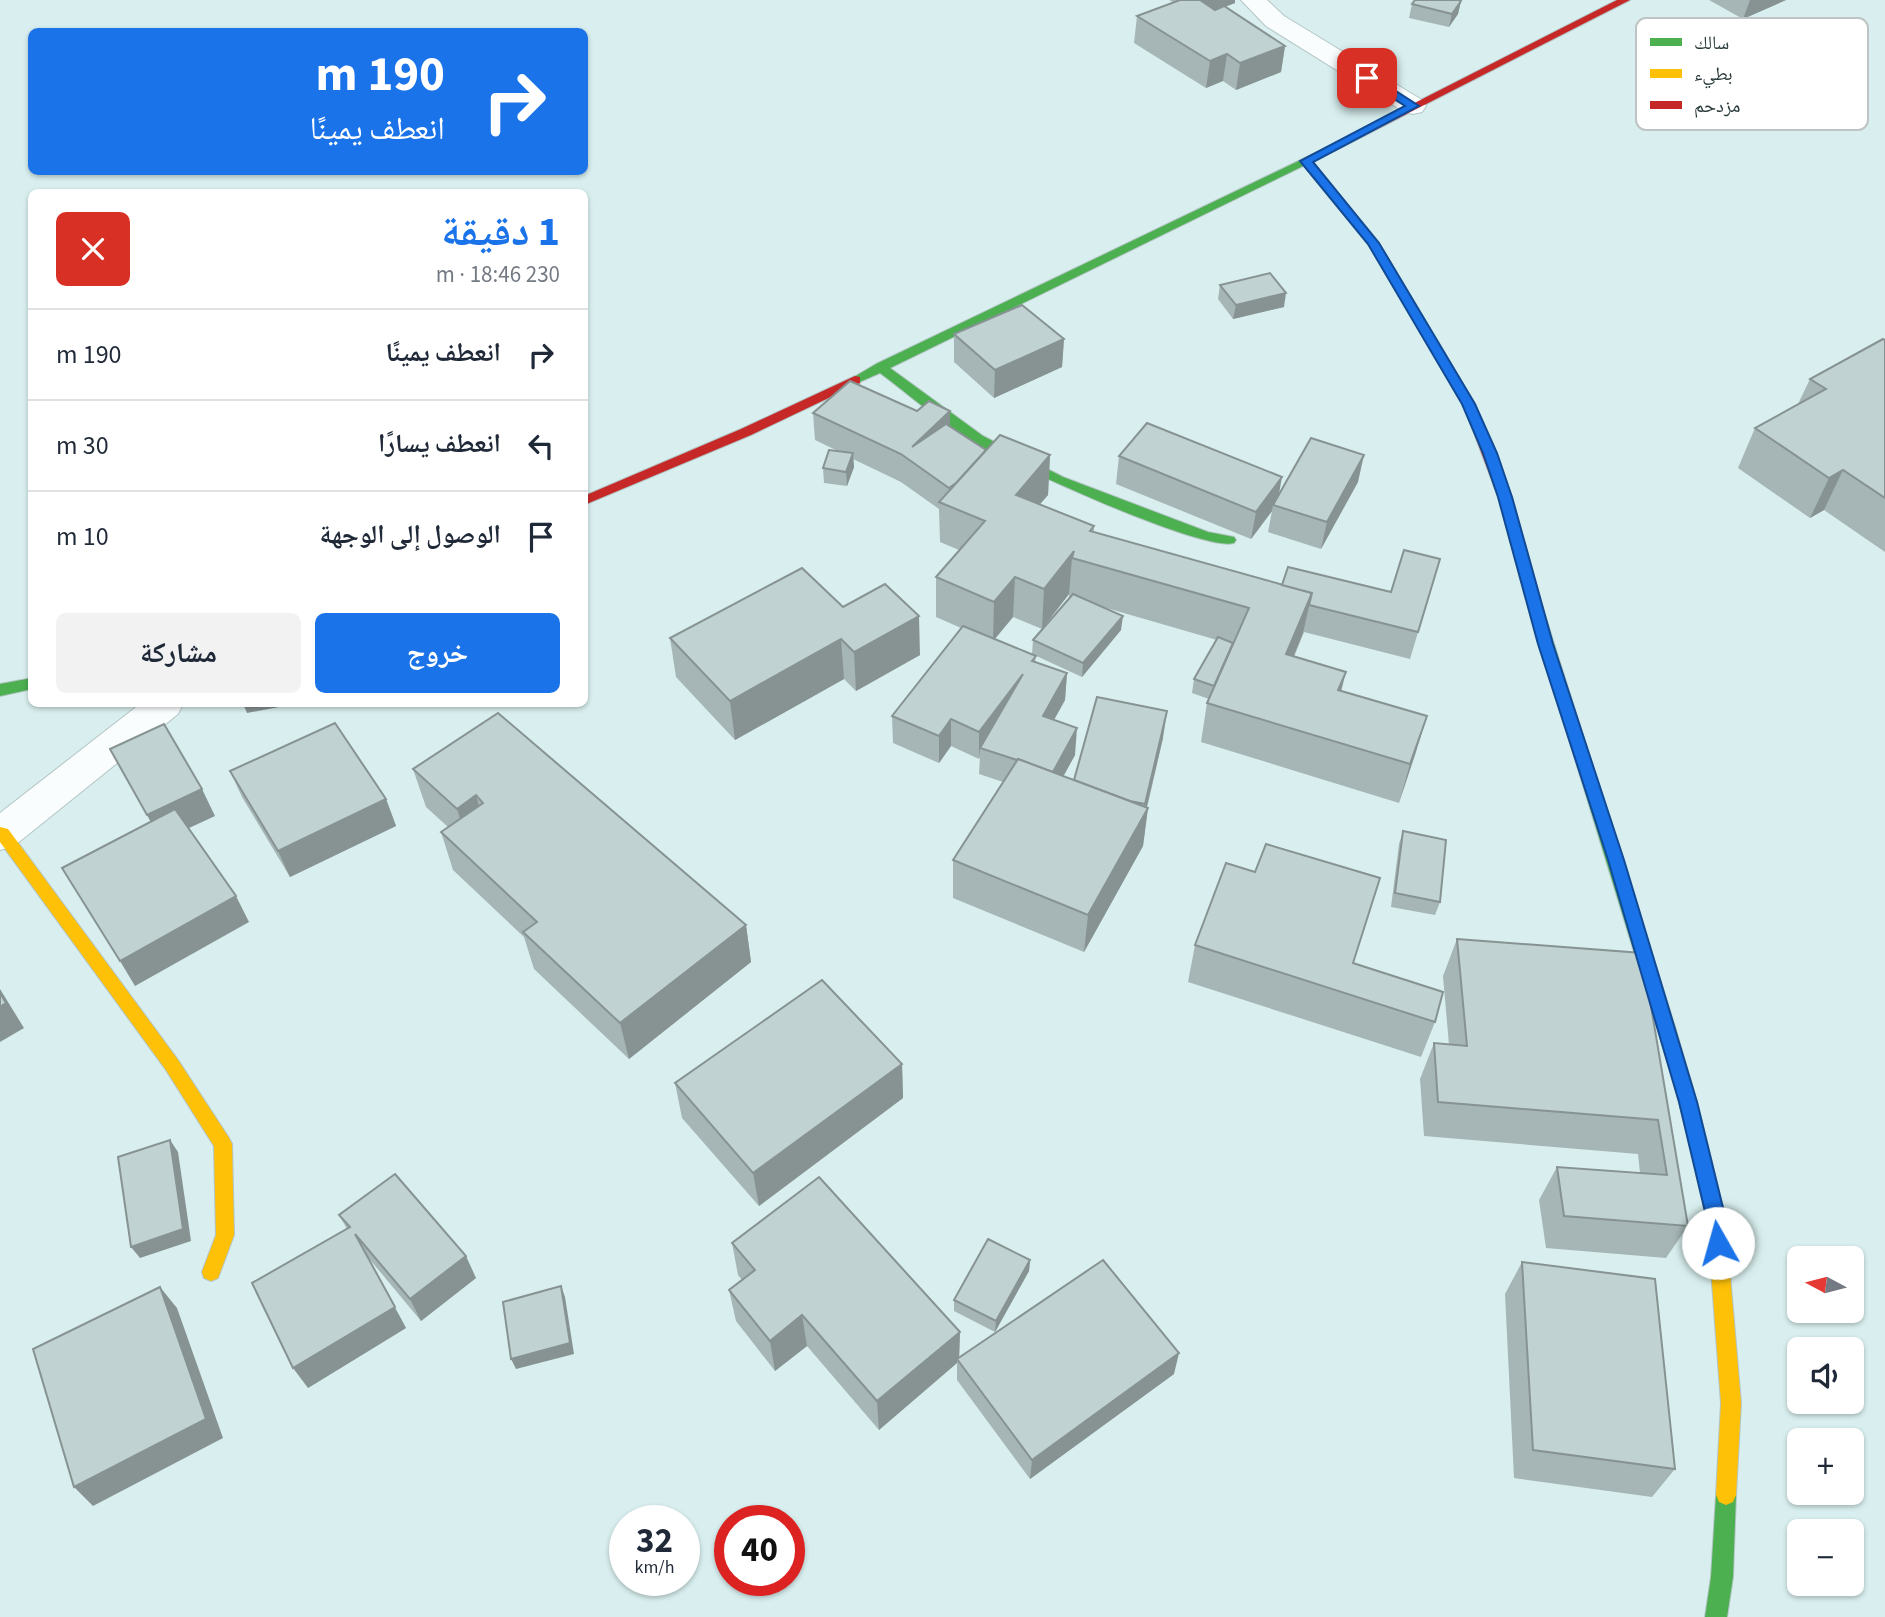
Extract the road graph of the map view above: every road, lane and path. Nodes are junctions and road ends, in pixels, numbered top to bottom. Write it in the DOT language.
graph roads {
  1 [pos="1253,0"];
  2 [pos="1625,0"];
  3 [pos="1413,106"];
  4 [pos="1306,161"];
  5 [pos="880,367"];
  6 [pos="588,499"];
  7 [pos="1229,540"];
  8 [pos="28,684"];
  9 [pos="0,691"];
  10 [pos="161,707"];
  11 [pos="1,834"];
  12 [pos="211,1272"];
  13 [pos="1716,1617"];
  1 -- 3 [label="street"];
  2 -- 3 [label="main road"];
  3 -- 4 [label="main road"];
  4 -- 5 [label="main road"];
  4 -- 13 [label="main road"];
  5 -- 6 [label="main road"];
  5 -- 7 [label="main road"];
  8 -- 9 [label="main road"];
  10 -- 11 [label="street"];
  11 -- 12 [label="main road"];
}
